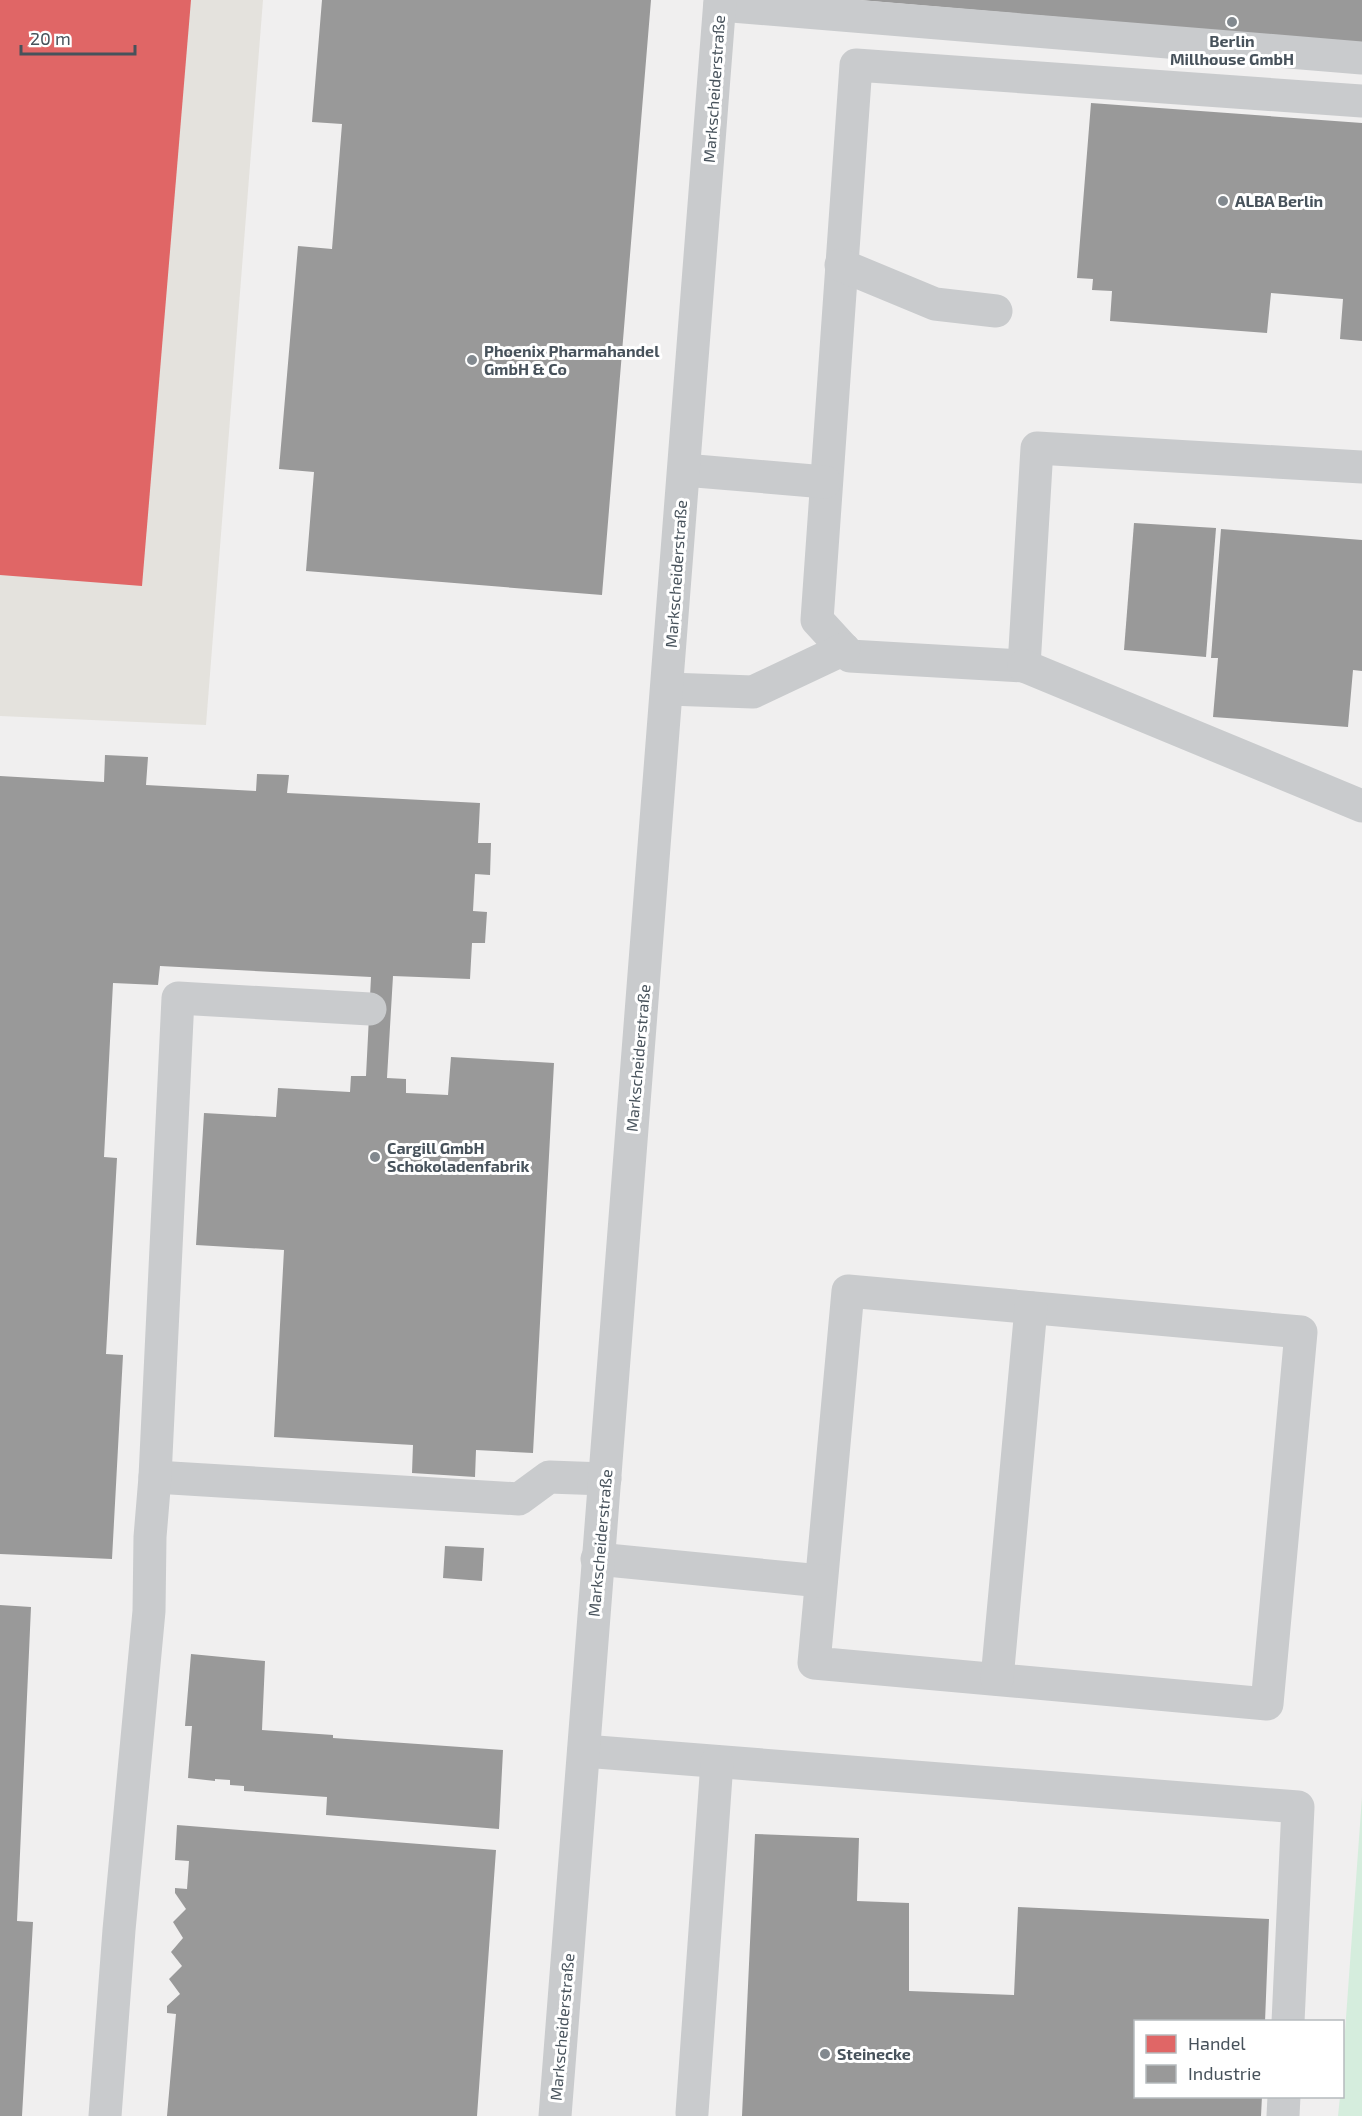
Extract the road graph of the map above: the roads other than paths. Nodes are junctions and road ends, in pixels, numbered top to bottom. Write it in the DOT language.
graph roads {
  1 [pos="720,3"];
  2 [pos="1362,58"];
  3 [pos="1362,101"];
  4 [pos="841,265"];
  5 [pos="996,311"];
  6 [pos="1362,467"];
  7 [pos="684,470"];
  8 [pos="825,482"];
  9 [pos="844,649"];
  10 [pos="1024,666"];
  11 [pos="668,689"];
  12 [pos="1362,806"];
  13 [pos="370,1009"];
  14 [pos="1031,1308"];
  15 [pos="155,1477"];
  16 [pos="605,1479"];
  17 [pos="597,1559"];
  18 [pos="821,1581"];
  19 [pos="997,1680"];
  20 [pos="584,1751"];
  21 [pos="717,1762"];
  22 [pos="1288,2020"];
  23 [pos="1284,2098"];
  24 [pos="692,2113"];
  25 [pos="105,2116"];
  26 [pos="555,2116"];
  27 [pos="1283,2116"];
  1 -- 2 [label="street"];
  1 -- 7 [label="street, Markscheiderstraße"];
  3 -- 4 [label="street"];
  4 -- 5 [label="street"];
  4 -- 8 [label="street"];
  6 -- 10 [label="street"];
  7 -- 8 [label="street"];
  7 -- 11 [label="street, Markscheiderstraße"];
  8 -- 9 [label="street"];
  9 -- 10 [label="street"];
  9 -- 11 [label="street"];
  10 -- 12 [label="street"];
  11 -- 16 [label="street, Markscheiderstraße"];
  13 -- 15 [label="street"];
  14 -- 18 [label="street"];
  14 -- 19 [label="street"];
  14 -- 19 [label="street"];
  15 -- 16 [label="street"];
  15 -- 25 [label="street"];
  16 -- 17 [label="street, Markscheiderstraße"];
  17 -- 18 [label="street"];
  17 -- 20 [label="street, Markscheiderstraße"];
  18 -- 19 [label="street"];
  20 -- 21 [label="street"];
  20 -- 26 [label="street, Markscheiderstraße"];
  21 -- 22 [label="street"];
  21 -- 24 [label="street"];
  23 -- 27 [label="street"];
}
